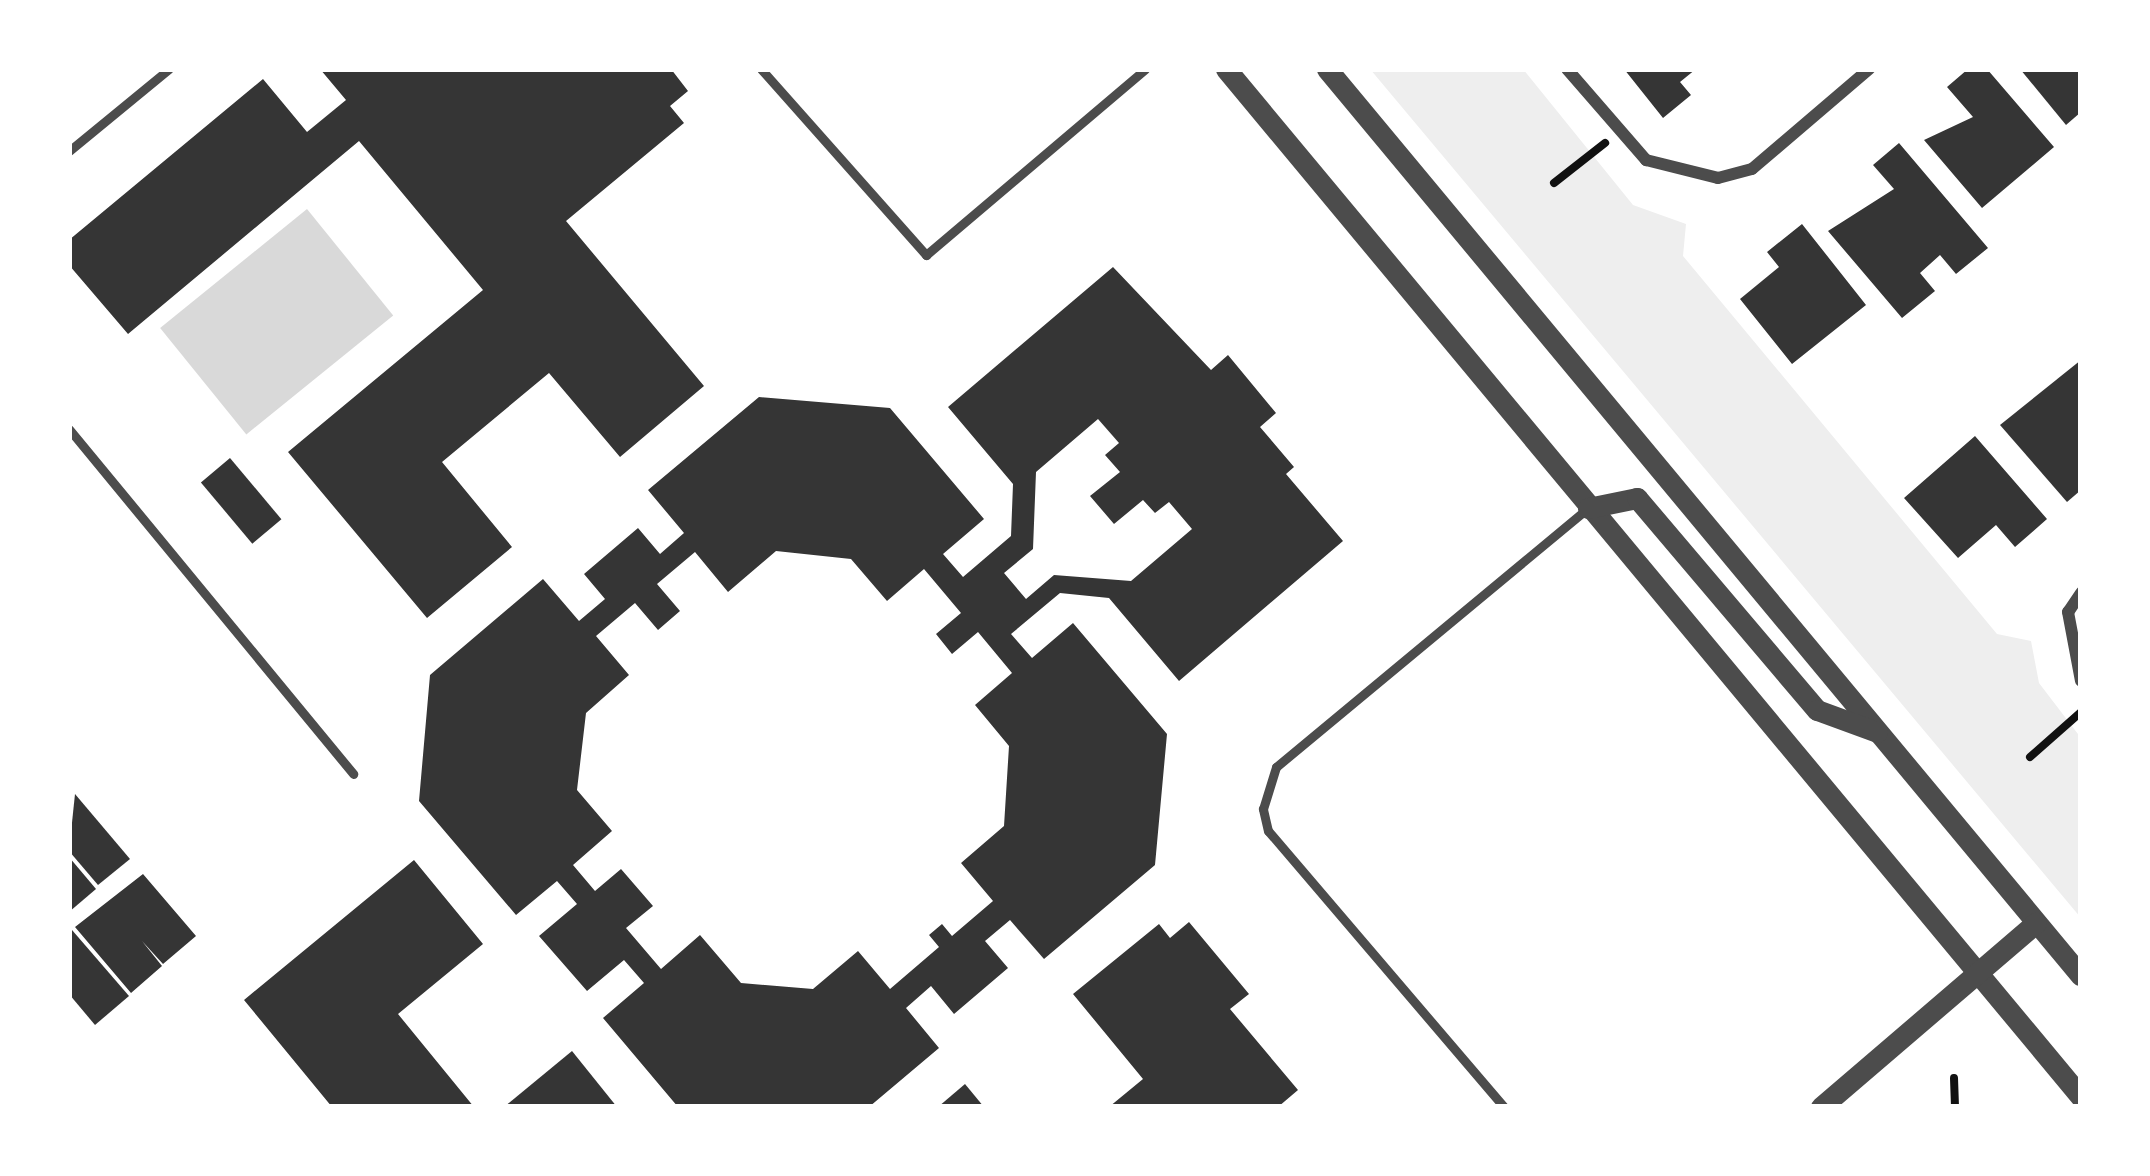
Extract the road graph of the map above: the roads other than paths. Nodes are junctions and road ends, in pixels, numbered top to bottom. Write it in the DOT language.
graph roads {
  1 [pos="169,69"];
  2 [pos="761,69"];
  3 [pos="1145,69"];
  4 [pos="1226,69"];
  5 [pos="1327,69"];
  6 [pos="1567,69"];
  7 [pos="1869,69"];
  8 [pos="69,151"];
  9 [pos="69,430"];
  10 [pos="1588,508"];
  11 [pos="2081,592"];
  12 [pos="2081,681"];
  13 [pos="1877,732"];
  14 [pos="353,774"];
  15 [pos="2036,923"];
  16 [pos="1978,974"];
  17 [pos="2081,976"];
  18 [pos="2081,1097"];
  19 [pos="1504,1107"];
  20 [pos="1821,1107"];
  1 -- 8 [label="lane"];
  2 -- 3 [label="lane"];
  4 -- 10 [label="street"];
  5 -- 13 [label="street"];
  6 -- 7 [label="street"];
  9 -- 14 [label="lane"];
  10 -- 13 [label="street"];
  10 -- 16 [label="street"];
  10 -- 19 [label="lane"];
  11 -- 12 [label="street"];
  13 -- 15 [label="street"];
  15 -- 16 [label="street"];
  15 -- 17 [label="street"];
  16 -- 18 [label="street"];
  16 -- 20 [label="street"];
}
